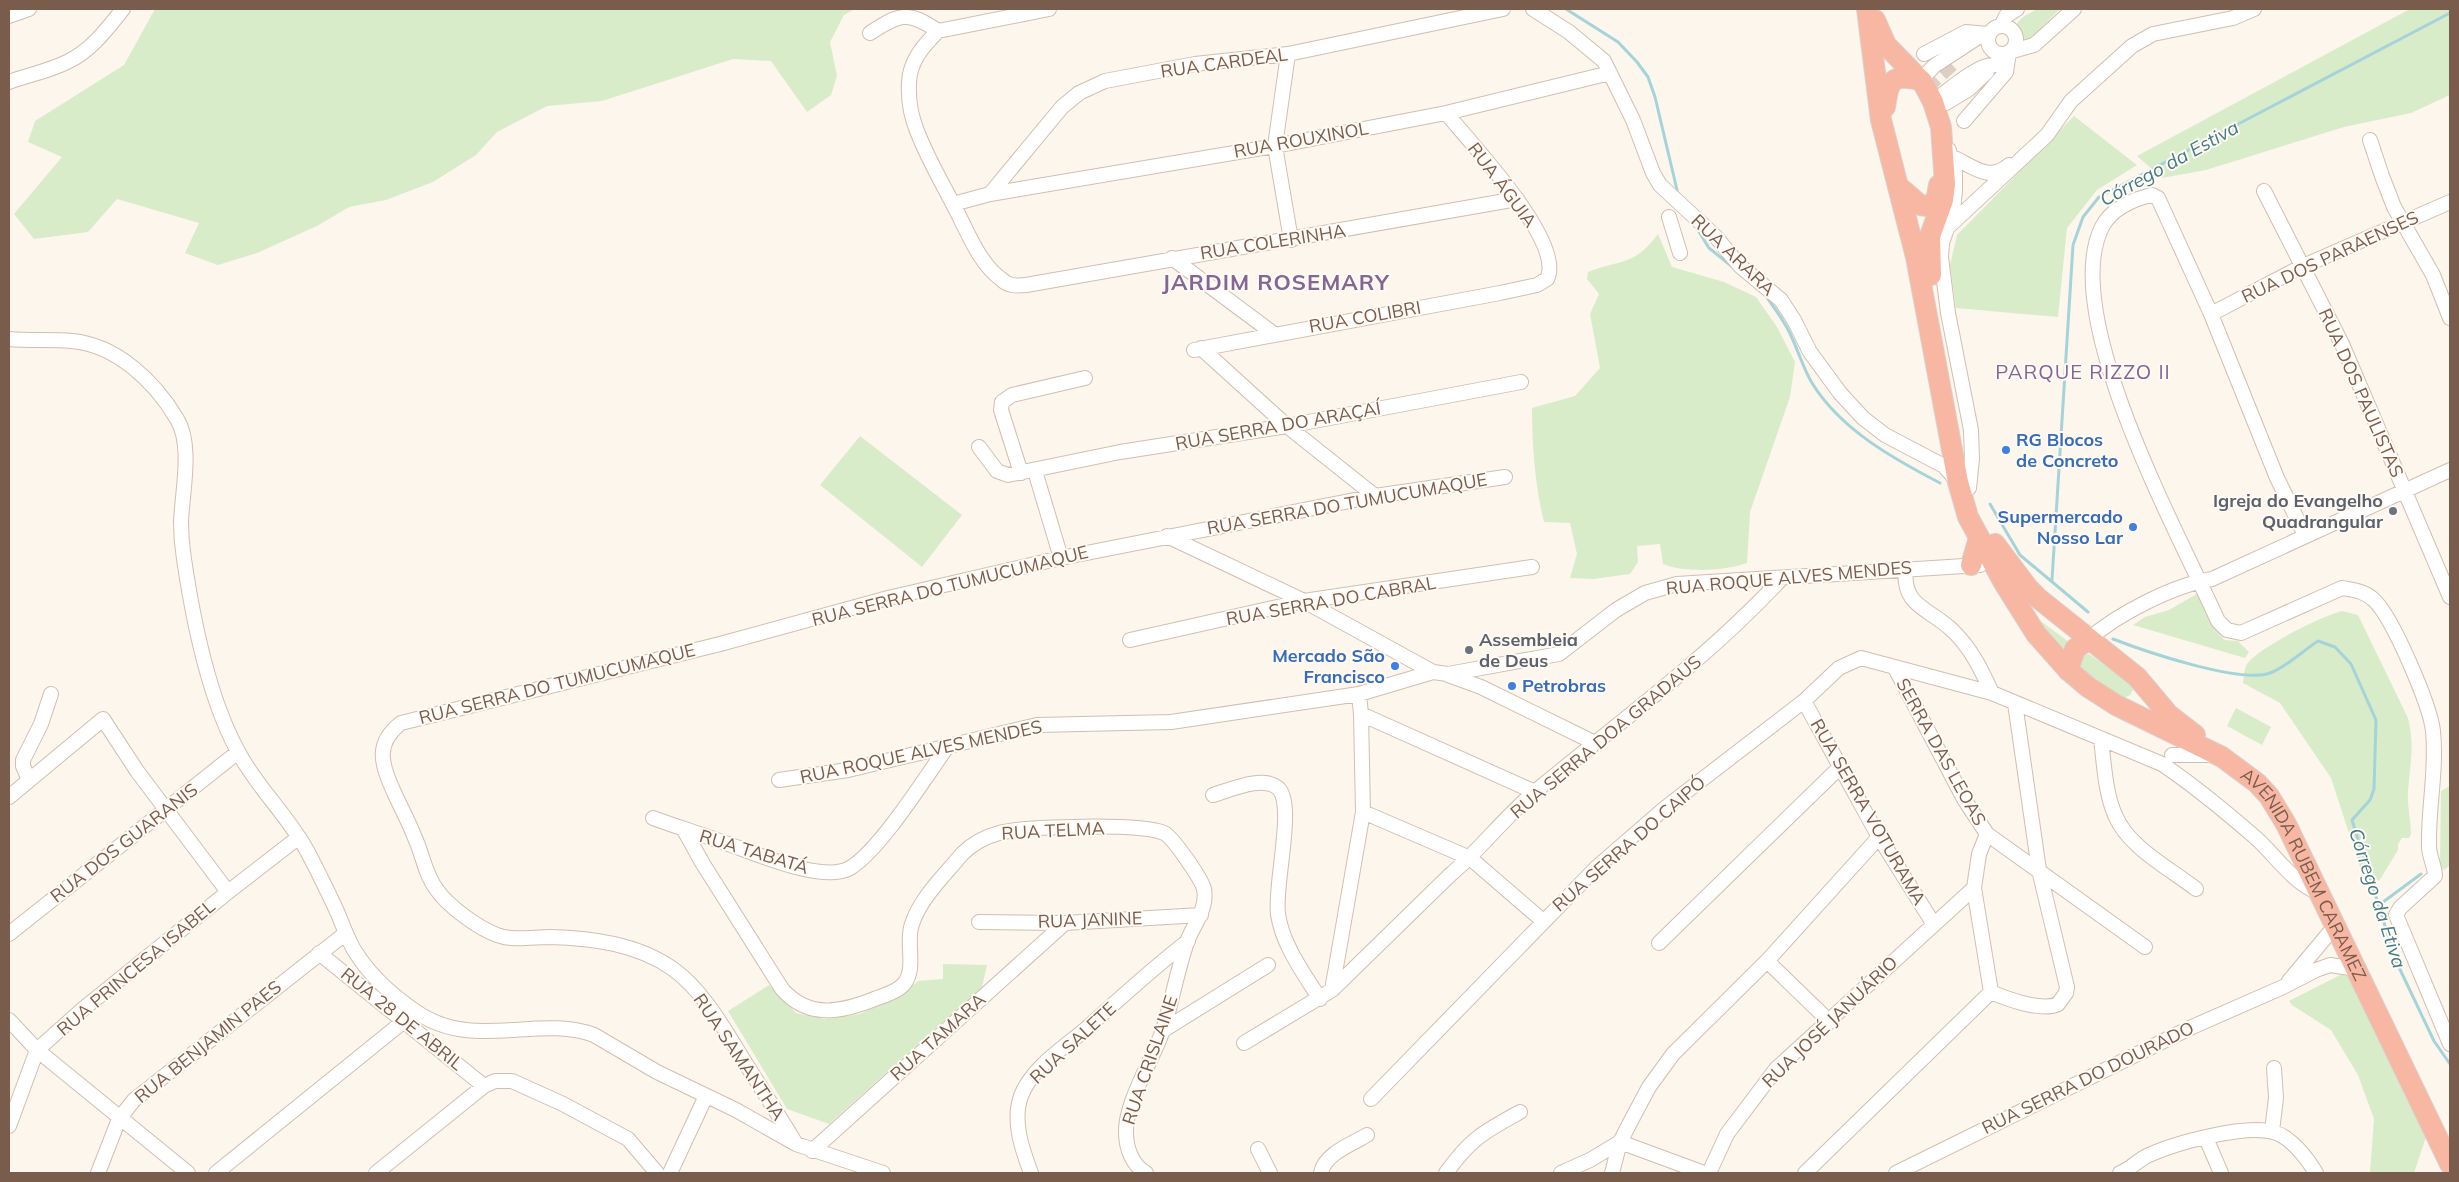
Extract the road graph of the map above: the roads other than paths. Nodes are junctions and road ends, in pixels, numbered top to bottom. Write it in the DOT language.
graph roads {
  1 [pos="29,9"];
  2 [pos="123,9"];
  3 [pos="1049,9"];
  4 [pos="1503,9"];
  5 [pos="1533,9"];
  6 [pos="1866,9"];
  7 [pos="1872,9"];
  8 [pos="2017,9"];
  9 [pos="2074,9"];
  10 [pos="2254,9"];
  11 [pos="1002,13"];
  12 [pos="9,16"];
  13 [pos="2002,26"];
  14 [pos="938,31"];
  15 [pos="870,33"];
  16 [pos="1988,34"];
  17 [pos="1288,54"];
  18 [pos="1924,54"];
  19 [pos="2002,57"];
  20 [pos="1956,61"];
  21 [pos="1610,73"];
  22 [pos="1921,80"];
  23 [pos="9,82"];
  24 [pos="1446,114"];
  25 [pos="1938,118"];
  26 [pos="1964,121"];
  27 [pos="1883,122"];
  28 [pos="2047,135"];
  29 [pos="2370,140"];
  30 [pos="1275,146"];
  31 [pos="1950,158"];
  32 [pos="1898,186"];
  33 [pos="2264,191"];
  34 [pos="990,194"];
  35 [pos="1517,199"];
  36 [pos="2450,202"];
  37 [pos="953,204"];
  38 [pos="1953,211"];
  39 [pos="1696,218"];
  40 [pos="2402,222"];
  41 [pos="1947,228"];
  42 [pos="1291,240"];
  43 [pos="1680,253"];
  44 [pos="1172,258"];
  45 [pos="2301,267"];
  46 [pos="1537,285"];
  47 [pos="2211,314"];
  48 [pos="2450,318"];
  49 [pos="1274,334"];
  50 [pos="9,339"];
  51 [pos="1085,378"];
  52 [pos="1521,382"];
  53 [pos="1941,395"];
  54 [pos="1286,426"];
  55 [pos="979,446"];
  56 [pos="1927,457"];
  57 [pos="2450,462"];
  58 [pos="1035,470"];
  59 [pos="2450,470"];
  60 [pos="1020,473"];
  61 [pos="1505,477"];
  62 [pos="1964,485"];
  63 [pos="2403,487"];
  64 [pos="1375,496"];
  65 [pos="2302,529"];
  66 [pos="1167,536"];
  67 [pos="1979,538"];
  68 [pos="1060,558"];
  69 [pos="1993,564"];
  70 [pos="1969,565"];
  71 [pos="1532,567"];
  72 [pos="1906,568"];
  73 [pos="1782,578"];
  74 [pos="2200,581"];
  75 [pos="2004,583"];
  76 [pos="2028,588"];
  77 [pos="2450,597"];
  78 [pos="1304,601"];
  79 [pos="1130,640"];
  80 [pos="2088,640"];
  81 [pos="1491,665"];
  82 [pos="1895,668"];
  83 [pos="2068,670"];
  84 [pos="1433,672"];
  85 [pos="1448,674"];
  86 [pos="2137,677"];
  87 [pos="1481,687"];
  88 [pos="1992,693"];
  89 [pos="51,694"];
  90 [pos="1359,694"];
  91 [pos="1804,701"];
  92 [pos="2015,704"];
  93 [pos="2116,705"];
  94 [pos="1361,714"];
  95 [pos="401,723"];
  96 [pos="2175,735"];
  97 [pos="2100,739"];
  98 [pos="1595,743"];
  99 [pos="947,747"];
  100 [pos="238,752"];
  101 [pos="2222,757"];
  102 [pos="2167,760"];
  103 [pos="1840,767"];
  104 [pos="29,780"];
  105 [pos="779,780"];
  106 [pos="1535,792"];
  107 [pos="1213,795"];
  108 [pos="9,797"];
  109 [pos="167,809"];
  110 [pos="1363,812"];
  111 [pos="653,818"];
  112 [pos="684,830"];
  113 [pos="1986,834"];
  114 [pos="299,837"];
  115 [pos="1878,837"];
  116 [pos="1470,858"];
  117 [pos="2038,870"];
  118 [pos="1974,888"];
  119 [pos="2196,889"];
  120 [pos="228,892"];
  121 [pos="2319,893"];
  122 [pos="1201,915"];
  123 [pos="1543,921"];
  124 [pos="979,922"];
  125 [pos="1064,922"];
  126 [pos="1934,923"];
  127 [pos="2335,926"];
  128 [pos="346,933"];
  129 [pos="9,934"];
  130 [pos="1188,940"];
  131 [pos="1659,943"];
  132 [pos="2145,947"];
  133 [pos="319,953"];
  134 [pos="2307,959"];
  135 [pos="1767,961"];
  136 [pos="1268,965"];
  137 [pos="2357,969"];
  138 [pos="2316,970"];
  139 [pos="2283,987"];
  140 [pos="1332,990"];
  141 [pos="1991,992"];
  142 [pos="1320,999"];
  143 [pos="417,1013"];
  144 [pos="9,1020"];
  145 [pos="404,1021"];
  146 [pos="1830,1022"];
  147 [pos="1162,1031"];
  148 [pos="1244,1043"];
  149 [pos="2450,1044"];
  150 [pos="37,1050"];
  151 [pos="2274,1068"];
  152 [pos="484,1086"];
  153 [pos="706,1096"];
  154 [pos="1371,1099"];
  155 [pos="1520,1112"];
  156 [pos="119,1119"];
  157 [pos="9,1126"];
  158 [pos="2272,1131"];
  159 [pos="1367,1135"];
  160 [pos="2206,1138"];
  161 [pos="2450,1139"];
  162 [pos="1620,1142"];
  163 [pos="796,1144"];
  164 [pos="1258,1149"];
  165 [pos="812,1151"];
  166 [pos="1590,1160"];
  167 [pos="2450,1164"];
  168 [pos="865,1169"];
  169 [pos="2124,1172"];
  170 [pos="98,1173"];
  171 [pos="188,1173"];
  172 [pos="216,1173"];
  173 [pos="376,1173"];
  174 [pos="657,1173"];
  175 [pos="670,1173"];
  176 [pos="840,1173"];
  177 [pos="883,1173"];
  178 [pos="1031,1173"];
  179 [pos="1146,1173"];
  180 [pos="1270,1173"];
  181 [pos="1320,1173"];
  182 [pos="1446,1173"];
  183 [pos="1561,1173"];
  184 [pos="1604,1173"];
  185 [pos="1612,1173"];
  186 [pos="1704,1173"];
  187 [pos="1709,1173"];
  188 [pos="1805,1173"];
  189 [pos="1896,1173"];
  190 [pos="2221,1173"];
  191 [pos="2316,1173"];
  1 -- 12 [label="street"];
  2 -- 23 [label="street"];
  3 -- 11 [label="street"];
  4 -- 17 [label="street, RUA CARDEAL"];
  5 -- 21 [label="street, RUA ARARA"];
  6 -- 27 [label="highway"];
  7 -- 22 [label="highway"];
  8 -- 13 [label="street"];
  9 -- 19 [label="street"];
  10 -- 28 [label="street"];
  11 -- 14 [label="street"];
  13 -- 19 [label="street"];
  13 -- 19 [label="street"];
  14 -- 15 [label="street"];
  14 -- 37 [label="street, RUA COLERINHA"];
  16 -- 18 [label="street"];
  16 -- 20 [label="street"];
  16 -- 22 [label="street"];
  17 -- 30 [label="street"];
  17 -- 34 [label="street, RUA CARDEAL"];
  19 -- 25 [label="street"];
  19 -- 26 [label="street"];
  21 -- 24 [label="street, RUA ROUXINOL"];
  21 -- 39 [label="street, RUA ARARA"];
  22 -- 25 [label="highway"];
  22 -- 27 [label="highway"];
  24 -- 30 [label="street, RUA ROUXINOL"];
  24 -- 35 [label="street, RUA ÁGUIA"];
  25 -- 31 [label="highway"];
  25 -- 38 [label="street"];
  27 -- 32 [label="highway"];
  28 -- 31 [label="street"];
  28 -- 41 [label="street"];
  29 -- 40 [label="street"];
  30 -- 34 [label="street, RUA ROUXINOL"];
  30 -- 42 [label="street"];
  31 -- 32 [label="highway"];
  31 -- 38 [label="street"];
  31 -- 62 [label="highway"];
  32 -- 53 [label="highway"];
  33 -- 45 [label="street, RUA DOS PAULISTAS"];
  34 -- 37 [label="street, RUA ROUXINOL"];
  35 -- 42 [label="street, RUA COLERINHA"];
  35 -- 46 [label="street, RUA ÁGUIA"];
  36 -- 40 [label="street, RUA DOS PARAENSES"];
  37 -- 44 [label="street, RUA COLERINHA"];
  38 -- 41 [label="street"];
  39 -- 43 [label="street"];
  39 -- 56 [label="street, RUA ARARA"];
  40 -- 45 [label="street, RUA DOS PARAENSES"];
  40 -- 48 [label="street"];
  41 -- 62 [label="street"];
  42 -- 44 [label="street, RUA COLERINHA"];
  44 -- 49 [label="street"];
  45 -- 47 [label="street, RUA DOS PARAENSES"];
  45 -- 63 [label="street, RUA DOS PAULISTAS"];
  46 -- 49 [label="street, RUA COLIBRI"];
  47 -- 65 [label="street"];
  47 -- 74 [label="street"];
  49 -- 54 [label="street, RUA COLIBRI"];
  50 -- 100 [label="street"];
  51 -- 60 [label="street"];
  52 -- 54 [label="street, RUA SERRA DO ARAÇAÍ"];
  53 -- 56 [label="street"];
  53 -- 62 [label="highway"];
  54 -- 58 [label="street, RUA SERRA DO ARAÇAÍ"];
  54 -- 64 [label="street"];
  55 -- 60 [label="street"];
  56 -- 62 [label="street, RUA ARARA"];
  57 -- 63 [label="street"];
  58 -- 60 [label="street, RUA SERRA DO ARAÇAÍ"];
  58 -- 68 [label="street"];
  59 -- 63 [label="street"];
  61 -- 64 [label="street, RUA SERRA DO TUMUCUMAQUE"];
  62 -- 67 [label="highway, AVENIDA RUBEM CARAMEZ"];
  62 -- 76 [label="highway"];
  63 -- 65 [label="street"];
  63 -- 74 [label="street"];
  63 -- 77 [label="street, RUA DOS PAULISTAS"];
  64 -- 66 [label="street, RUA SERRA DO TUMUCUMAQUE"];
  65 -- 74 [label="street"];
  66 -- 68 [label="street, RUA SERRA DO TUMUCUMAQUE"];
  66 -- 78 [label="street"];
  67 -- 69 [label="highway, AVENIDA RUBEM CARAMEZ"];
  67 -- 70 [label="highway"];
  68 -- 95 [label="street, RUA SERRA DO TUMUCUMAQUE"];
  69 -- 70 [label="street, RUA ROQUE ALVES MENDES"];
  69 -- 75 [label="highway, AVENIDA RUBEM CARAMEZ"];
  69 -- 76 [label="highway"];
  70 -- 72 [label="street, RUA ROQUE ALVES MENDES"];
  70 -- 75 [label="street"];
  71 -- 78 [label="street, RUA SERRA DO CABRAL"];
  72 -- 73 [label="street, RUA ROQUE ALVES MENDES"];
  72 -- 88 [label="street"];
  73 -- 81 [label="street, RUA ROQUE ALVES MENDES"];
  73 -- 98 [label="street, RUA SERRA DOA GRADAUS"];
  74 -- 80 [label="street"];
  74 -- 149 [label="street"];
  75 -- 83 [label="highway, AVENIDA RUBEM CARAMEZ"];
  76 -- 80 [label="highway, AVENIDA RUBEM CARAMEZ"];
  78 -- 79 [label="street, RUA SERRA DO CABRAL"];
  78 -- 84 [label="street"];
  80 -- 83 [label="highway"];
  80 -- 86 [label="highway, AVENIDA RUBEM CARAMEZ"];
  81 -- 85 [label="street, RUA ROQUE ALVES MENDES"];
  81 -- 87 [label="street"];
  82 -- 88 [label="street, RUA SERRA DO CAIPÓ"];
  82 -- 91 [label="street, RUA SERRA DO CAIPÓ"];
  82 -- 113 [label="street, SERRA DAS LEOAS"];
  83 -- 93 [label="highway, AVENIDA RUBEM CARAMEZ"];
  84 -- 85 [label="street, RUA ROQUE ALVES MENDES"];
  84 -- 90 [label="street, RUA ROQUE ALVES MENDES"];
  85 -- 87 [label="street"];
  86 -- 93 [label="highway"];
  86 -- 161 [label="highway, AVENIDA RUBEM CARAMEZ"];
  87 -- 98 [label="street"];
  88 -- 92 [label="street, RUA SERRA DO CAIPÓ"];
  89 -- 104 [label="street"];
  90 -- 94 [label="street"];
  90 -- 99 [label="street, RUA ROQUE ALVES MENDES"];
  91 -- 103 [label="street, RUA SERRA VOTURAMA"];
  91 -- 123 [label="street, RUA SERRA DO CAIPÓ"];
  92 -- 97 [label="street, RUA SERRA DO CAIPÓ"];
  92 -- 117 [label="street"];
  93 -- 96 [label="highway, AVENIDA RUBEM CARAMEZ"];
  94 -- 106 [label="street"];
  94 -- 110 [label="street"];
  95 -- 163 [label="street, RUA SAMANTHA"];
  96 -- 101 [label="highway, AVENIDA RUBEM CARAMEZ"];
  96 -- 102 [label="street"];
  97 -- 102 [label="street, RUA SERRA DO CAIPÓ"];
  97 -- 119 [label="street"];
  98 -- 106 [label="street, RUA SERRA DOA GRADAUS"];
  99 -- 105 [label="street, RUA ROQUE ALVES MENDES"];
  99 -- 112 [label="street, RUA TABATÁ"];
  100 -- 109 [label="street, RUA DOS GUARANIS"];
  100 -- 114 [label="street"];
  101 -- 102 [label="street"];
  101 -- 121 [label="highway, AVENIDA RUBEM CARAMEZ"];
  102 -- 121 [label="street"];
  103 -- 115 [label="street, RUA SERRA VOTURAMA"];
  103 -- 131 [label="street"];
  104 -- 108 [label="street"];
  104 -- 109 [label="street"];
  106 -- 116 [label="street, RUA SERRA DOA GRADAUS"];
  107 -- 142 [label="street"];
  109 -- 120 [label="street"];
  109 -- 129 [label="street, RUA DOS GUARANIS"];
  110 -- 116 [label="street"];
  110 -- 140 [label="street"];
  111 -- 112 [label="street, RUA TABATÁ"];
  112 -- 122 [label="street, RUA TELMA"];
  113 -- 117 [label="street, SERRA DAS LEOAS"];
  113 -- 118 [label="street"];
  114 -- 120 [label="street, RUA PRINCESA ISABEL"];
  114 -- 128 [label="street"];
  115 -- 126 [label="street, RUA SERRA VOTURAMA"];
  115 -- 135 [label="street"];
  116 -- 123 [label="street"];
  116 -- 140 [label="street, RUA SERRA DOA GRADAUS"];
  117 -- 132 [label="street, SERRA DAS LEOAS"];
  117 -- 141 [label="street"];
  118 -- 126 [label="street, RUA JOSÉ JANUÁRIO"];
  118 -- 141 [label="street"];
  120 -- 150 [label="street, RUA PRINCESA ISABEL"];
  121 -- 127 [label="highway, AVENIDA RUBEM CARAMEZ"];
  122 -- 125 [label="street, RUA JANINE"];
  122 -- 130 [label="street, RUA TELMA"];
  123 -- 154 [label="street, RUA SERRA DO CAIPÓ"];
  124 -- 125 [label="street, RUA JANINE"];
  125 -- 165 [label="street, RUA TAMARA"];
  126 -- 146 [label="street, RUA JOSÉ JANUÁRIO"];
  127 -- 134 [label="street, RUA SERRA DO DOURADO"];
  127 -- 137 [label="highway, AVENIDA RUBEM CARAMEZ"];
  128 -- 133 [label="street, RUA BENJAMIN PAES"];
  128 -- 143 [label="street"];
  130 -- 147 [label="street, RUA CRISLAINE"];
  130 -- 178 [label="street, RUA SALETE"];
  133 -- 145 [label="street, RUA 28 DE ABRIL"];
  133 -- 156 [label="street, RUA BENJAMIN PAES"];
  134 -- 138 [label="street"];
  134 -- 139 [label="street, RUA SERRA DO DOURADO"];
  135 -- 146 [label="street"];
  135 -- 162 [label="street"];
  136 -- 147 [label="street"];
  137 -- 138 [label="street, RUA SERRA DO DOURADO"];
  137 -- 167 [label="highway, AVENIDA RUBEM CARAMEZ"];
  138 -- 139 [label="street, RUA SERRA DO DOURADO"];
  139 -- 189 [label="street, RUA SERRA DO DOURADO"];
  140 -- 142 [label="street, RUA SERRA DOA GRADAUS"];
  141 -- 188 [label="street"];
  142 -- 148 [label="street, RUA SERRA DOA GRADAUS"];
  143 -- 145 [label="street"];
  143 -- 153 [label="street"];
  144 -- 150 [label="street"];
  145 -- 152 [label="street, RUA 28 DE ABRIL"];
  145 -- 172 [label="street"];
  146 -- 187 [label="street, RUA JOSÉ JANUÁRIO"];
  147 -- 179 [label="street, RUA CRISLAINE"];
  150 -- 156 [label="street"];
  150 -- 157 [label="street, RUA PRINCESA ISABEL"];
  151 -- 158 [label="street"];
  152 -- 173 [label="street"];
  152 -- 174 [label="street"];
  153 -- 163 [label="street"];
  153 -- 175 [label="street"];
  155 -- 182 [label="street"];
  156 -- 170 [label="street, RUA BENJAMIN PAES"];
  156 -- 171 [label="street"];
  158 -- 160 [label="street"];
  158 -- 191 [label="street"];
  159 -- 181 [label="street"];
  160 -- 169 [label="street"];
  160 -- 190 [label="street"];
  162 -- 166 [label="street"];
  162 -- 185 [label="street"];
  162 -- 186 [label="street"];
  163 -- 165 [label="street"];
  164 -- 180 [label="street"];
  165 -- 168 [label="street"];
  166 -- 183 [label="street"];
  166 -- 184 [label="street"];
  168 -- 176 [label="street"];
  168 -- 177 [label="street"];
}
